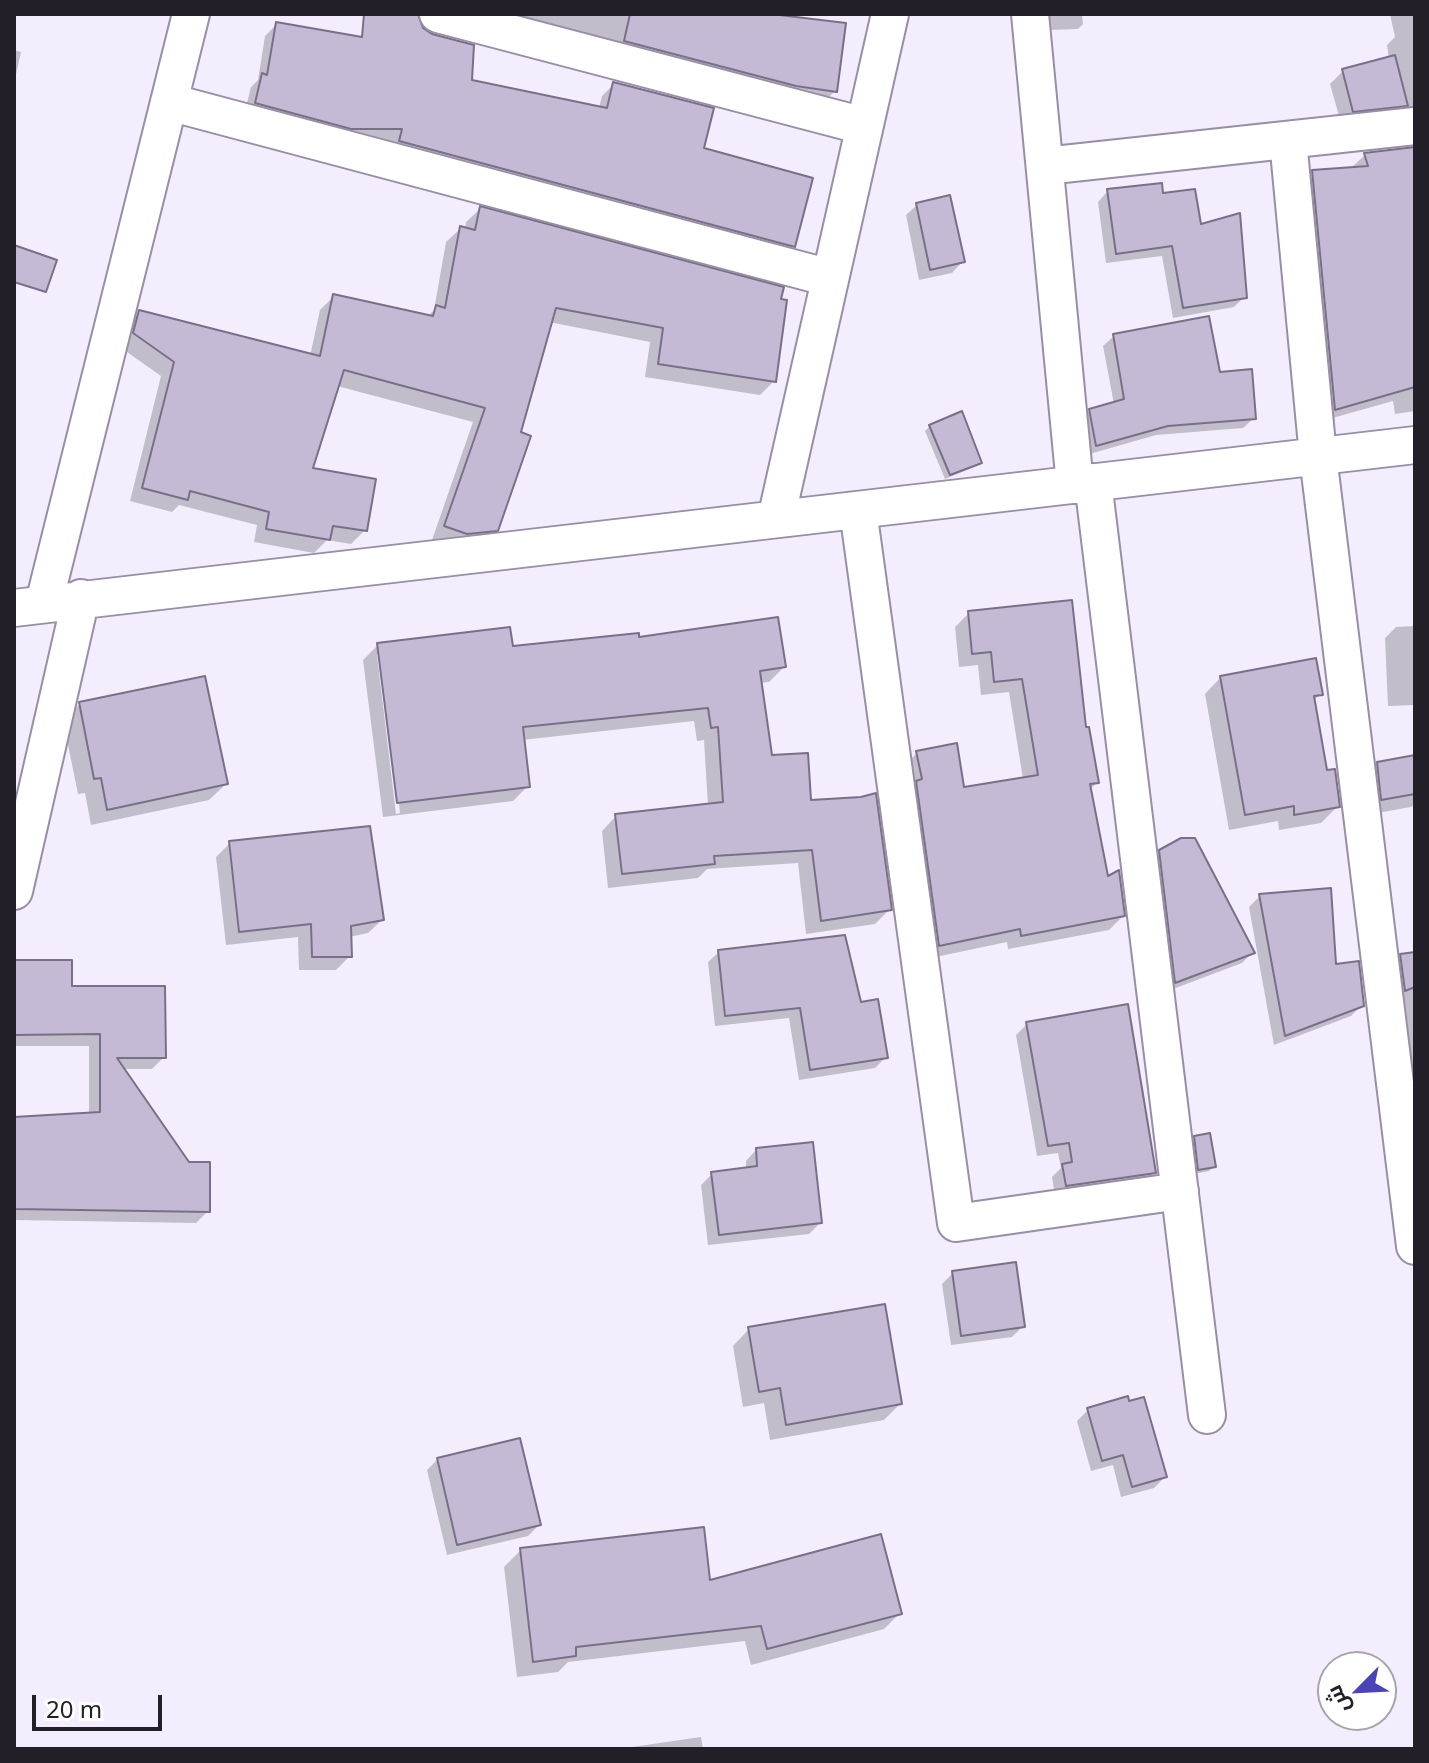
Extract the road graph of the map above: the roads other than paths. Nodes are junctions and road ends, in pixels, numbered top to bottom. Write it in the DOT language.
graph roads {
  1 [pos="191,14"];
  2 [pos="438,14"];
  3 [pos="890,14"];
  4 [pos="1030,14"];
  5 [pos="169,102"];
  6 [pos="864,126"];
  7 [pos="1415,126"];
  8 [pos="1288,140"];
  9 [pos="1045,166"];
  10 [pos="830,278"];
  11 [pos="1415,445"];
  12 [pos="1318,456"];
  13 [pos="1084,484"];
  14 [pos="858,510"];
  15 [pos="776,519"];
  16 [pos="81,598"];
  17 [pos="29,605"];
  18 [pos="14,891"];
  19 [pos="1180,1191"];
  20 [pos="1415,1246"];
  21 [pos="1207,1415"];
  1 -- 5 [label="street"];
  2 -- 6 [label="street"];
  3 -- 6 [label="street"];
  4 -- 9 [label="street"];
  5 -- 10 [label="street"];
  5 -- 17 [label="street"];
  6 -- 10 [label="street"];
  7 -- 8 [label="street"];
  8 -- 9 [label="street"];
  8 -- 12 [label="street"];
  9 -- 13 [label="street"];
  10 -- 15 [label="street"];
  11 -- 12 [label="street"];
  12 -- 13 [label="street"];
  12 -- 20 [label="street"];
  13 -- 14 [label="street"];
  13 -- 19 [label="street"];
  14 -- 15 [label="street"];
  14 -- 19 [label="street"];
  15 -- 16 [label="street"];
  16 -- 17 [label="street"];
  16 -- 18 [label="street"];
  19 -- 21 [label="street"];
}
